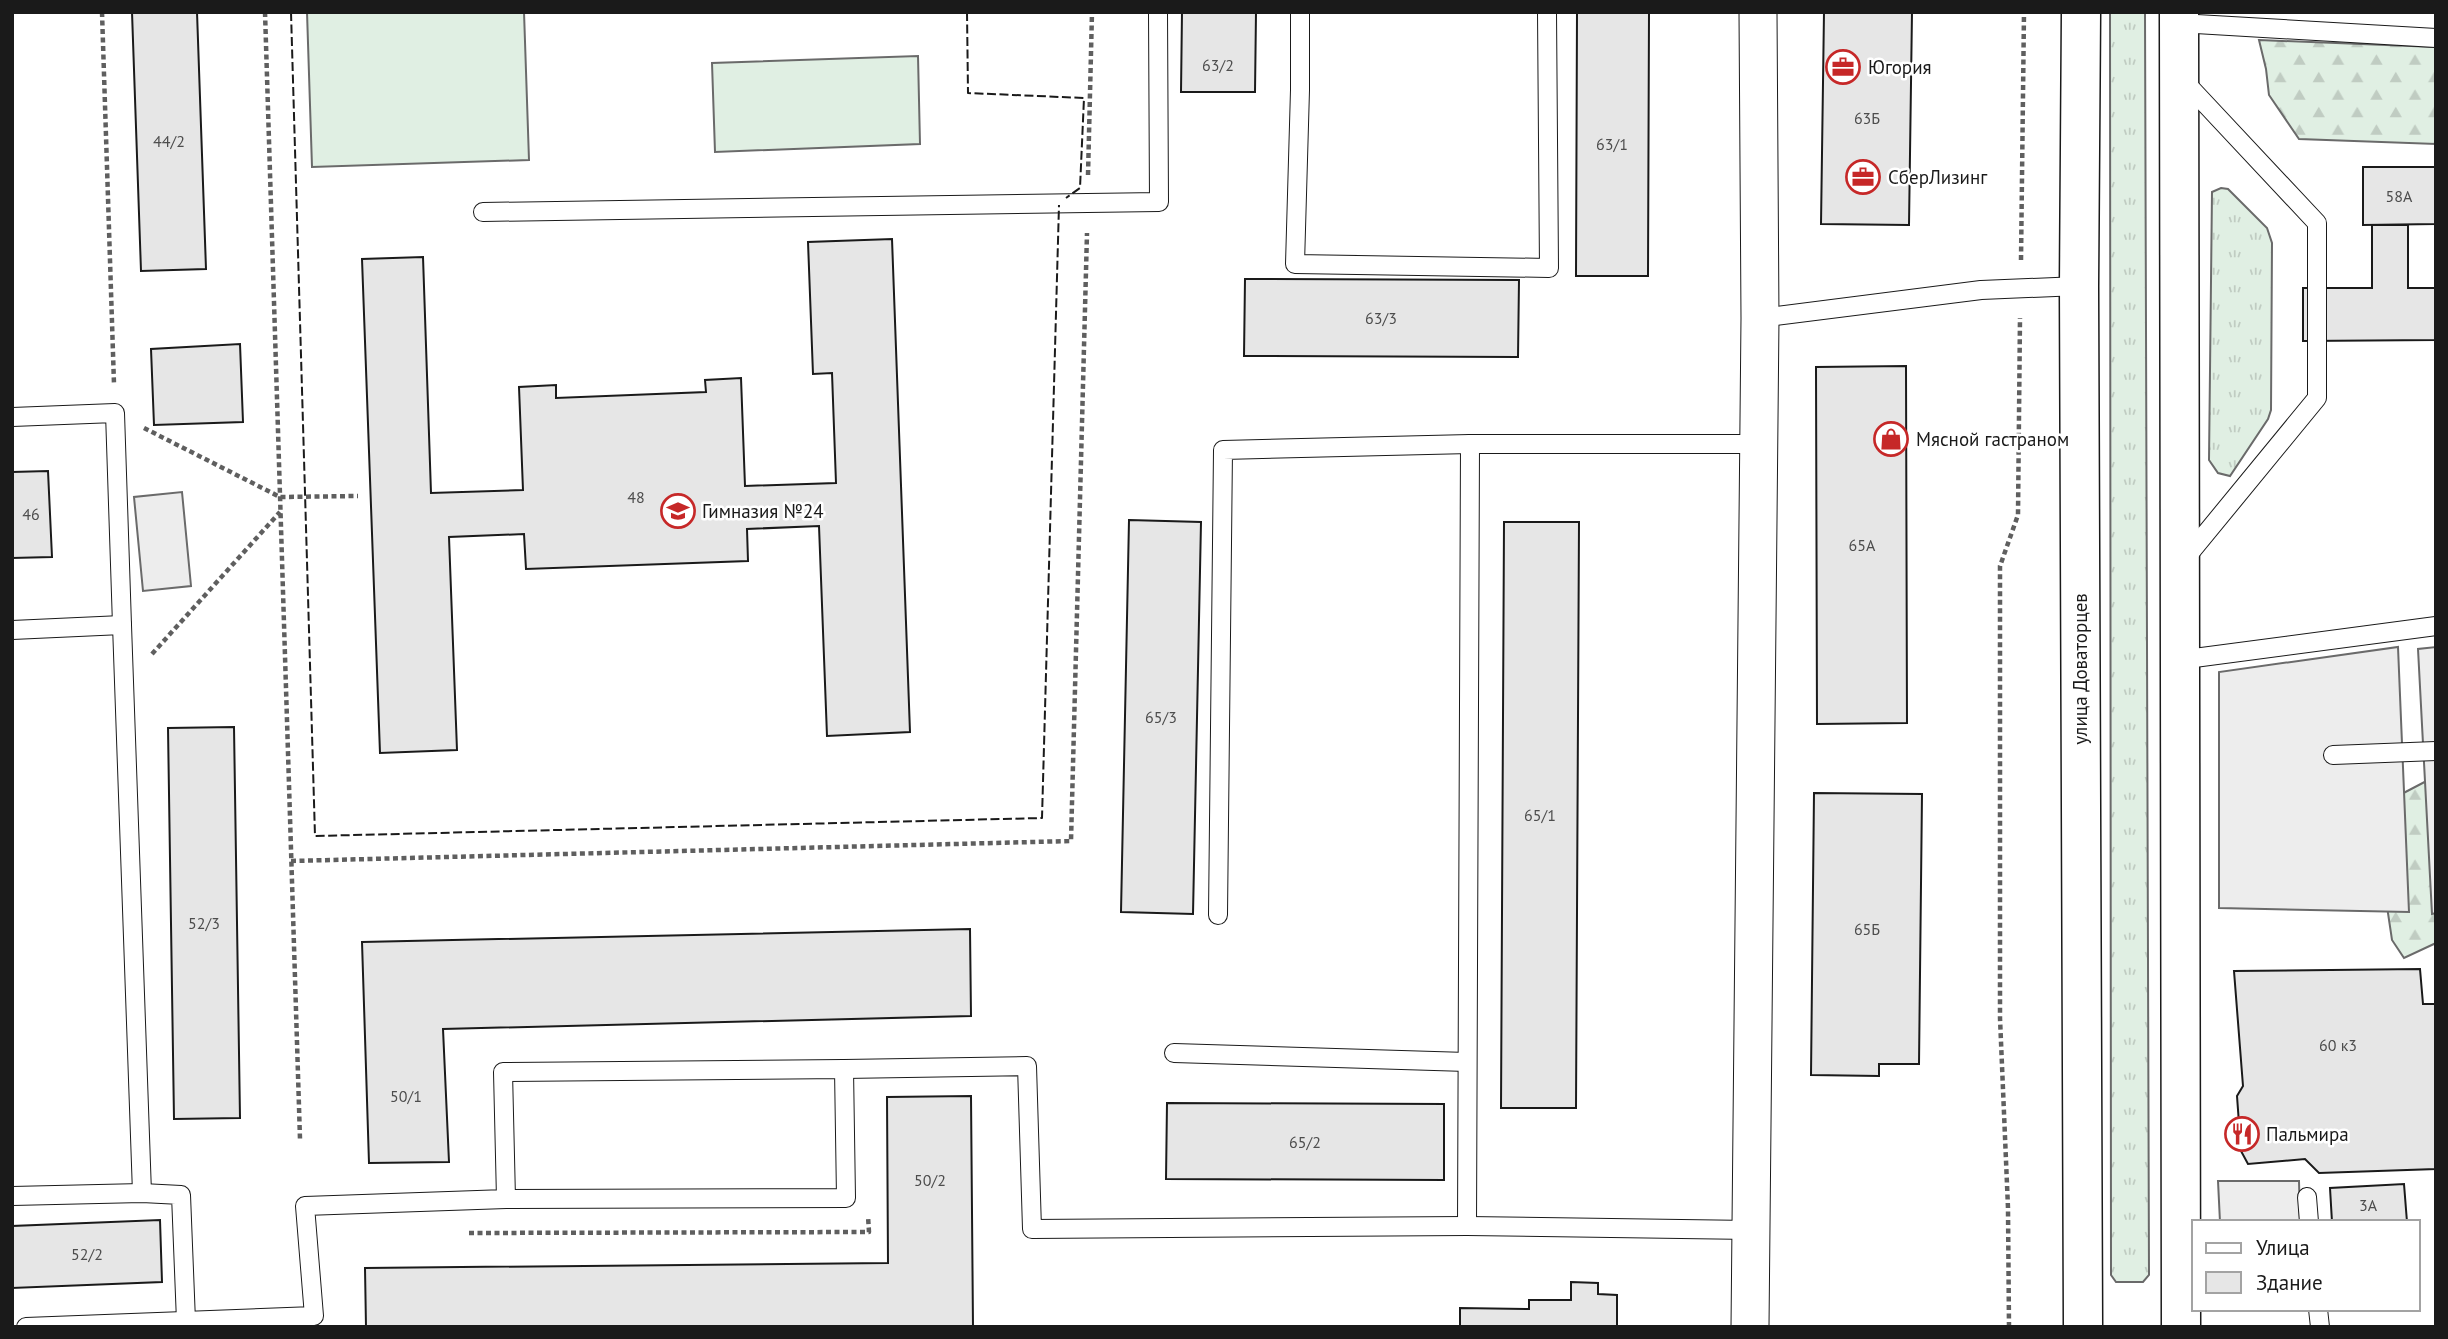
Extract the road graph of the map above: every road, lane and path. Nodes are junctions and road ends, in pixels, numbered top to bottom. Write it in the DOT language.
graph roads {
  1 [pos="102,12"];
  2 [pos="265,12"];
  3 [pos="1092,12"];
  4 [pos="1158,12"];
  5 [pos="1300,12"];
  6 [pos="1547,12"];
  7 [pos="1758,12"];
  8 [pos="2024,12"];
  9 [pos="2081,12"];
  10 [pos="2179,18"];
  11 [pos="2436,38"];
  12 [pos="2178,75"];
  13 [pos="1087,203"];
  14 [pos="483,212"];
  15 [pos="2079,286"];
  16 [pos="2021,288"];
  17 [pos="1760,318"];
  18 [pos="115,413"];
  19 [pos="12,417"];
  20 [pos="1470,444"];
  21 [pos="1759,444"];
  22 [pos="358,496"];
  23 [pos="280,497"];
  24 [pos="280,512"];
  25 [pos="2179,566"];
  26 [pos="121,625"];
  27 [pos="2436,626"];
  28 [pos="12,630"];
  29 [pos="2179,660"];
  30 [pos="124,686"];
  31 [pos="2436,751"];
  32 [pos="2333,755"];
  33 [pos="291,861"];
  34 [pos="1218,915"];
  35 [pos="1174,1053"];
  36 [pos="1467,1062"];
  37 [pos="844,1069"];
  38 [pos="300,1139"];
  39 [pos="142,1193"];
  40 [pos="12,1196"];
  41 [pos="2307,1197"];
  42 [pos="506,1199"];
  43 [pos="2309,1220"];
  44 [pos="1466,1226"];
  45 [pos="1751,1230"];
  46 [pos="869,1232"];
  47 [pos="457,1233"];
  48 [pos="186,1321"];
  49 [pos="118,1325"];
  50 [pos="26,1327"];
  51 [pos="1750,1327"];
  52 [pos="2009,1327"];
  53 [pos="2083,1327"];
  54 [pos="2181,1327"];
  1 -- 18 [label="path"];
  2 -- 23 [label="path"];
  3 -- 13 [label="path"];
  4 -- 13 [label="lane"];
  5 -- 6 [label="lane"];
  7 -- 17 [label="street"];
  8 -- 16 [label="path"];
  9 -- 15 [label="main road, улица Доваторцев"];
  10 -- 11 [label="lane"];
  10 -- 12 [label="main road"];
  12 -- 25 [label="main road"];
  12 -- 25 [label="lane"];
  13 -- 14 [label="lane"];
  13 -- 33 [label="path"];
  15 -- 16 [label="lane"];
  15 -- 53 [label="main road, улица Доваторцев"];
  16 -- 17 [label="lane"];
  16 -- 52 [label="path"];
  17 -- 21 [label="street"];
  18 -- 19 [label="lane"];
  18 -- 23 [label="path"];
  18 -- 26 [label="lane"];
  20 -- 21 [label="lane"];
  20 -- 34 [label="lane"];
  20 -- 36 [label="lane"];
  21 -- 45 [label="street"];
  22 -- 23 [label="path"];
  23 -- 24 [label="path"];
  24 -- 30 [label="path"];
  24 -- 33 [label="path"];
  25 -- 29 [label="main road"];
  26 -- 28 [label="lane"];
  26 -- 30 [label="lane"];
  27 -- 29 [label="lane"];
  29 -- 54 [label="main road"];
  30 -- 39 [label="lane"];
  31 -- 32 [label="lane"];
  33 -- 38 [label="path"];
  35 -- 36 [label="lane"];
  36 -- 44 [label="lane"];
  37 -- 42 [label="lane"];
  37 -- 42 [label="lane"];
  37 -- 44 [label="lane"];
  39 -- 40 [label="lane"];
  39 -- 48 [label="lane"];
  41 -- 43 [label="lane"];
  42 -- 48 [label="lane"];
  44 -- 45 [label="lane"];
  45 -- 51 [label="street"];
  46 -- 47 [label="path"];
  48 -- 49 [label="lane"];
  49 -- 50 [label="lane"];
}
